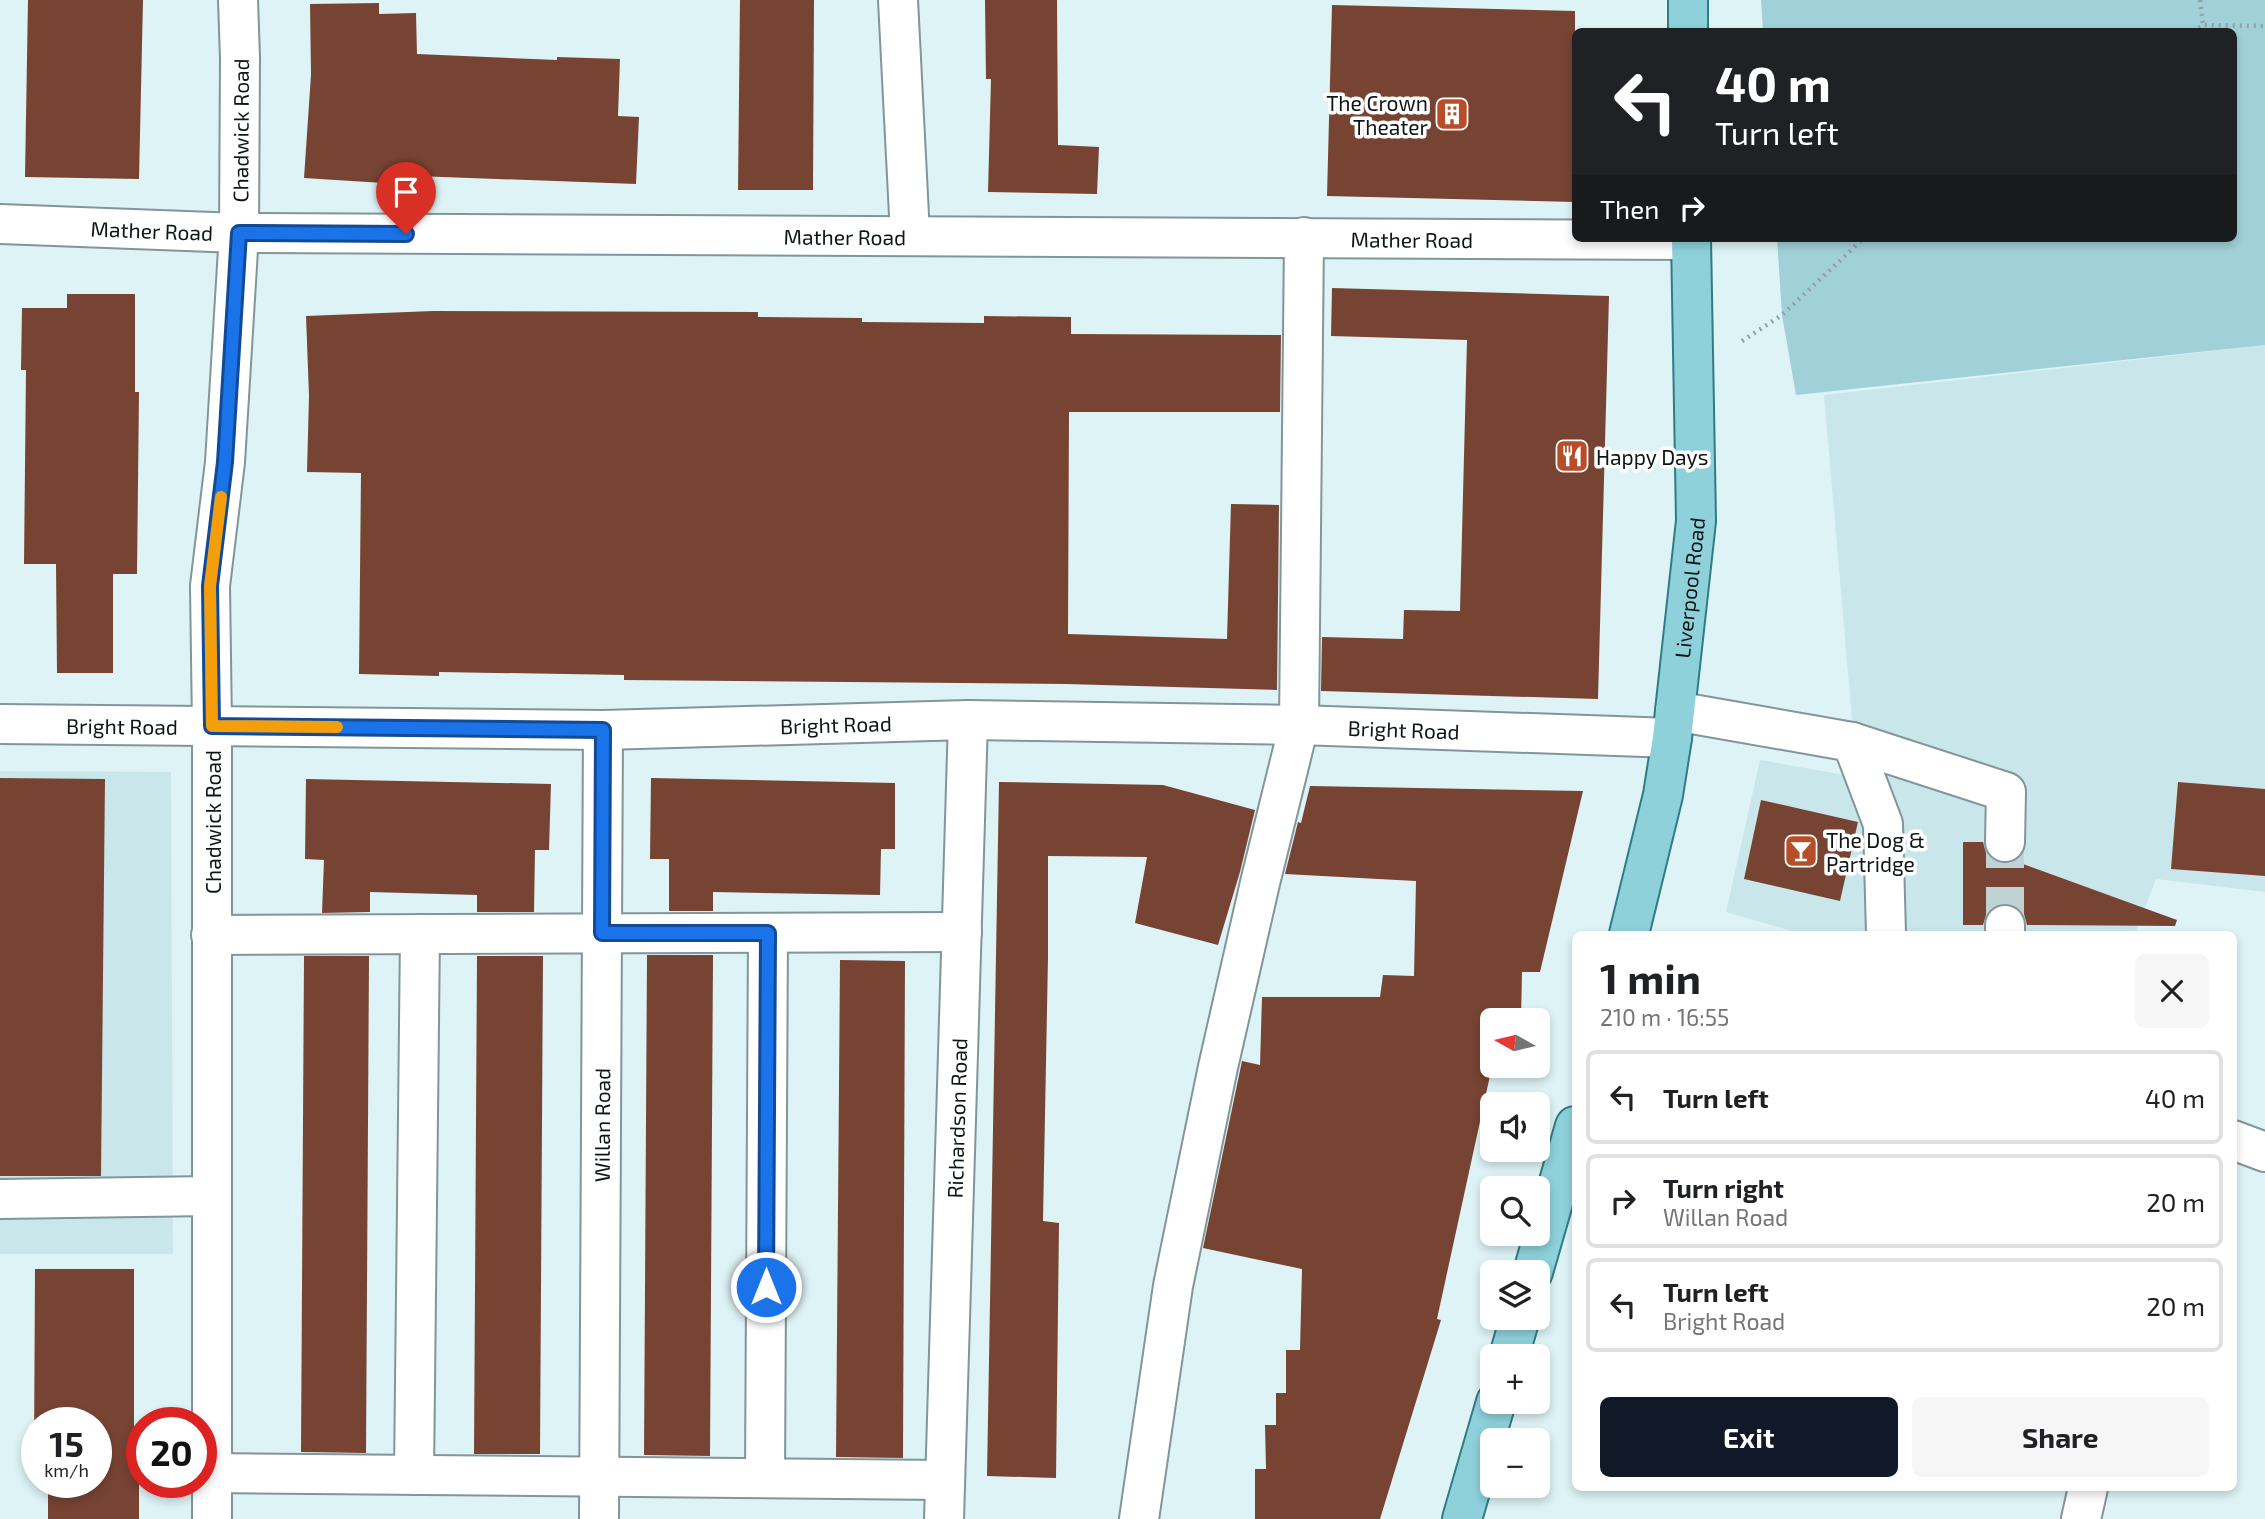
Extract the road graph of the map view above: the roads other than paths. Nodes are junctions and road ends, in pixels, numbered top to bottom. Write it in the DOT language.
graph roads {
  1 [pos="237,0"];
  2 [pos="898,0"];
  3 [pos="1688,0"];
  4 [pos="1688,28"];
  5 [pos="0,224"];
  6 [pos="239,233"];
  7 [pos="909,235"];
  8 [pos="1304,237"];
  9 [pos="1572,238"];
  10 [pos="1691,242"];
  11 [pos="968,720"];
  12 [pos="0,724"];
  13 [pos="1299,725"];
  14 [pos="1673,725"];
  15 [pos="212,726"];
  16 [pos="603,730"];
  17 [pos="1852,743"];
  18 [pos="2005,842"];
  19 [pos="1630,931"];
  20 [pos="1886,931"];
  21 [pos="962,932"];
  22 [pos="602,933"];
  23 [pos="768,933"];
  24 [pos="420,934"];
  25 [pos="211,935"];
  26 [pos="1572,1136"];
  27 [pos="2237,1142"];
  28 [pos="2265,1152"];
  29 [pos="211,1196"];
  30 [pos="0,1199"];
  31 [pos="1536,1260"];
  32 [pos="212,1407"];
  33 [pos="1493,1414"];
  34 [pos="217,1473"];
  35 [pos="414,1475"];
  36 [pos="599,1477"];
  37 [pos="765,1478"];
  38 [pos="945,1480"];
  39 [pos="2087,1491"];
  40 [pos="212,1498"];
  41 [pos="212,1519"];
  42 [pos="599,1519"];
  43 [pos="944,1519"];
  44 [pos="1139,1519"];
  45 [pos="1462,1519"];
  46 [pos="2081,1519"];
  1 -- 6 [label="street, Chadwick Road"];
  2 -- 7 [label="street"];
  3 -- 4 [label="main road"];
  5 -- 6 [label="street, Mather Road"];
  6 -- 7 [label="street, Mather Road"];
  6 -- 15 [label="street, Chadwick Road"];
  7 -- 8 [label="street, Mather Road"];
  8 -- 9 [label="street, Mather Road"];
  8 -- 13 [label="street"];
  10 -- 14 [label="main road, Liverpool Road"];
  11 -- 13 [label="street, Bright Road"];
  11 -- 16 [label="street, Bright Road"];
  11 -- 21 [label="street, Richardson Road"];
  12 -- 15 [label="street, Bright Road"];
  13 -- 14 [label="street, Bright Road"];
  13 -- 44 [label="street"];
  14 -- 17 [label="street, Bright Road"];
  14 -- 19 [label="main road, Liverpool Road"];
  15 -- 16 [label="street, Bright Road"];
  15 -- 25 [label="street, Chadwick Road"];
  16 -- 22 [label="street, Willan Road"];
  17 -- 18 [label="street, Bright Road"];
  17 -- 20 [label="street"];
  21 -- 23 [label="street"];
  21 -- 38 [label="street, Richardson Road"];
  22 -- 23 [label="street"];
  22 -- 24 [label="street"];
  22 -- 36 [label="street, Willan Road"];
  23 -- 37 [label="street"];
  24 -- 25 [label="street"];
  24 -- 35 [label="street"];
  25 -- 29 [label="street, Chadwick Road"];
  26 -- 31 [label="main road"];
  27 -- 28 [label="street"];
  29 -- 30 [label="street"];
  29 -- 32 [label="street, Chadwick Road"];
  33 -- 45 [label="main road"];
  34 -- 35 [label="street"];
  35 -- 36 [label="street"];
  36 -- 37 [label="street"];
  36 -- 42 [label="street, Willan Road"];
  37 -- 38 [label="street"];
  38 -- 43 [label="street, Richardson Road"];
  39 -- 46 [label="street"];
  40 -- 41 [label="street, Chadwick Road"];
}
